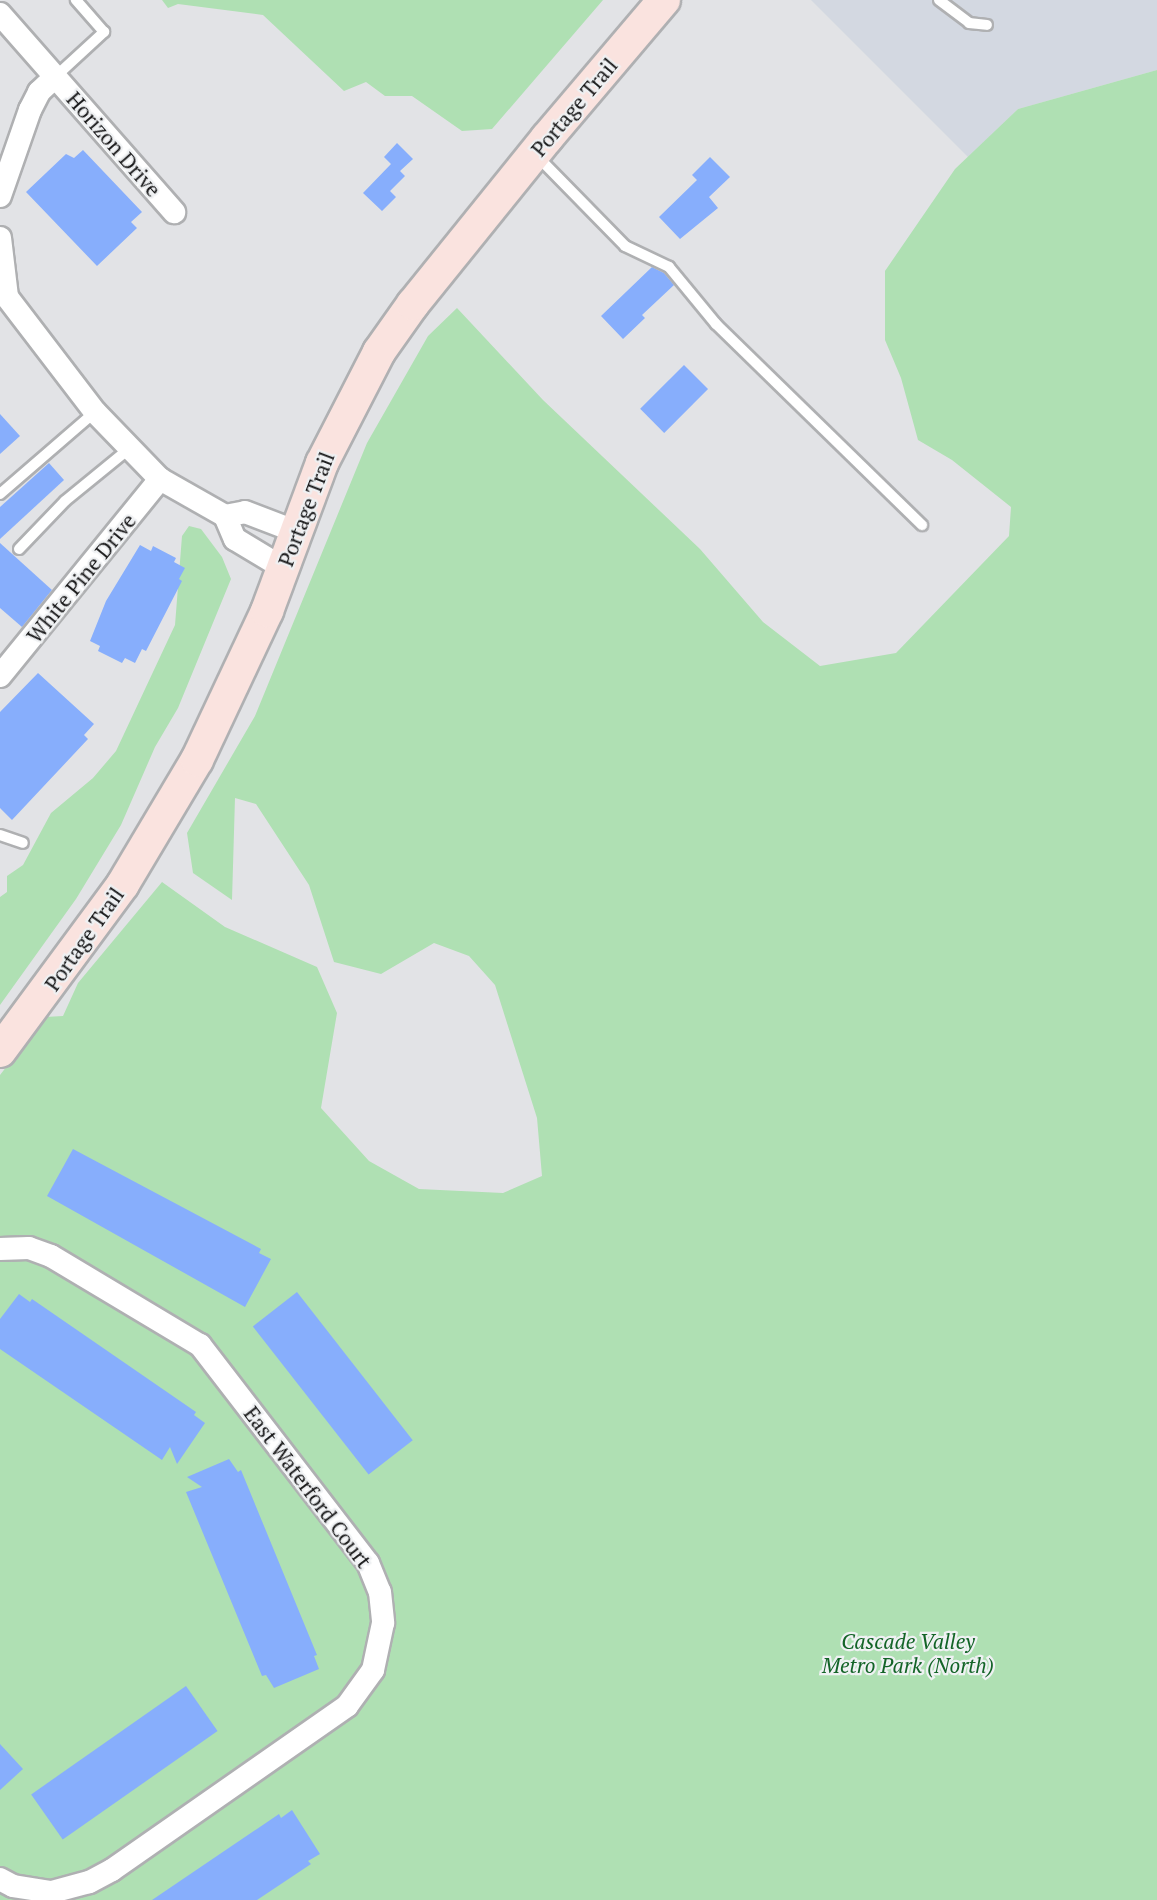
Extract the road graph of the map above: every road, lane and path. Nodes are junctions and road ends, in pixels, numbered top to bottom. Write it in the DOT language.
graph roads {
  1 [pos="76,0"];
  2 [pos="664,0"];
  3 [pos="939,0"];
  4 [pos="0,14"];
  5 [pos="987,25"];
  6 [pos="54,77"];
  7 [pos="534,153"];
  8 [pos="0,196"];
  9 [pos="174,212"];
  10 [pos="0,238"];
  11 [pos="4,300"];
  12 [pos="95,412"];
  13 [pos="130,448"];
  14 [pos="160,479"];
  15 [pos="0,494"];
  16 [pos="225,516"];
  17 [pos="922,525"];
  18 [pos="297,532"];
  19 [pos="19,549"];
  20 [pos="284,568"];
  21 [pos="0,676"];
  22 [pos="0,835"];
  23 [pos="22,843"];
  24 [pos="0,1051"];
  25 [pos="0,1249"];
  26 [pos="0,1879"];
  1 -- 6 [label="lane"];
  2 -- 7 [label="main road, Portage Trail"];
  3 -- 5 [label="lane"];
  4 -- 6 [label="street, Horizon Drive"];
  6 -- 8 [label="street, Horizon Drive"];
  6 -- 9 [label="street, Horizon Drive"];
  7 -- 17 [label="lane"];
  7 -- 18 [label="main road, Portage Trail"];
  10 -- 11 [label="street"];
  11 -- 12 [label="street"];
  12 -- 13 [label="street"];
  12 -- 15 [label="lane"];
  13 -- 14 [label="street"];
  13 -- 19 [label="lane"];
  14 -- 16 [label="street"];
  14 -- 21 [label="street, White Pine Drive"];
  16 -- 18 [label="street"];
  16 -- 20 [label="street"];
  18 -- 20 [label="main road, Portage Trail"];
  20 -- 24 [label="main road, Portage Trail"];
  22 -- 23 [label="lane"];
  25 -- 26 [label="street, East Waterford Court"];
}
